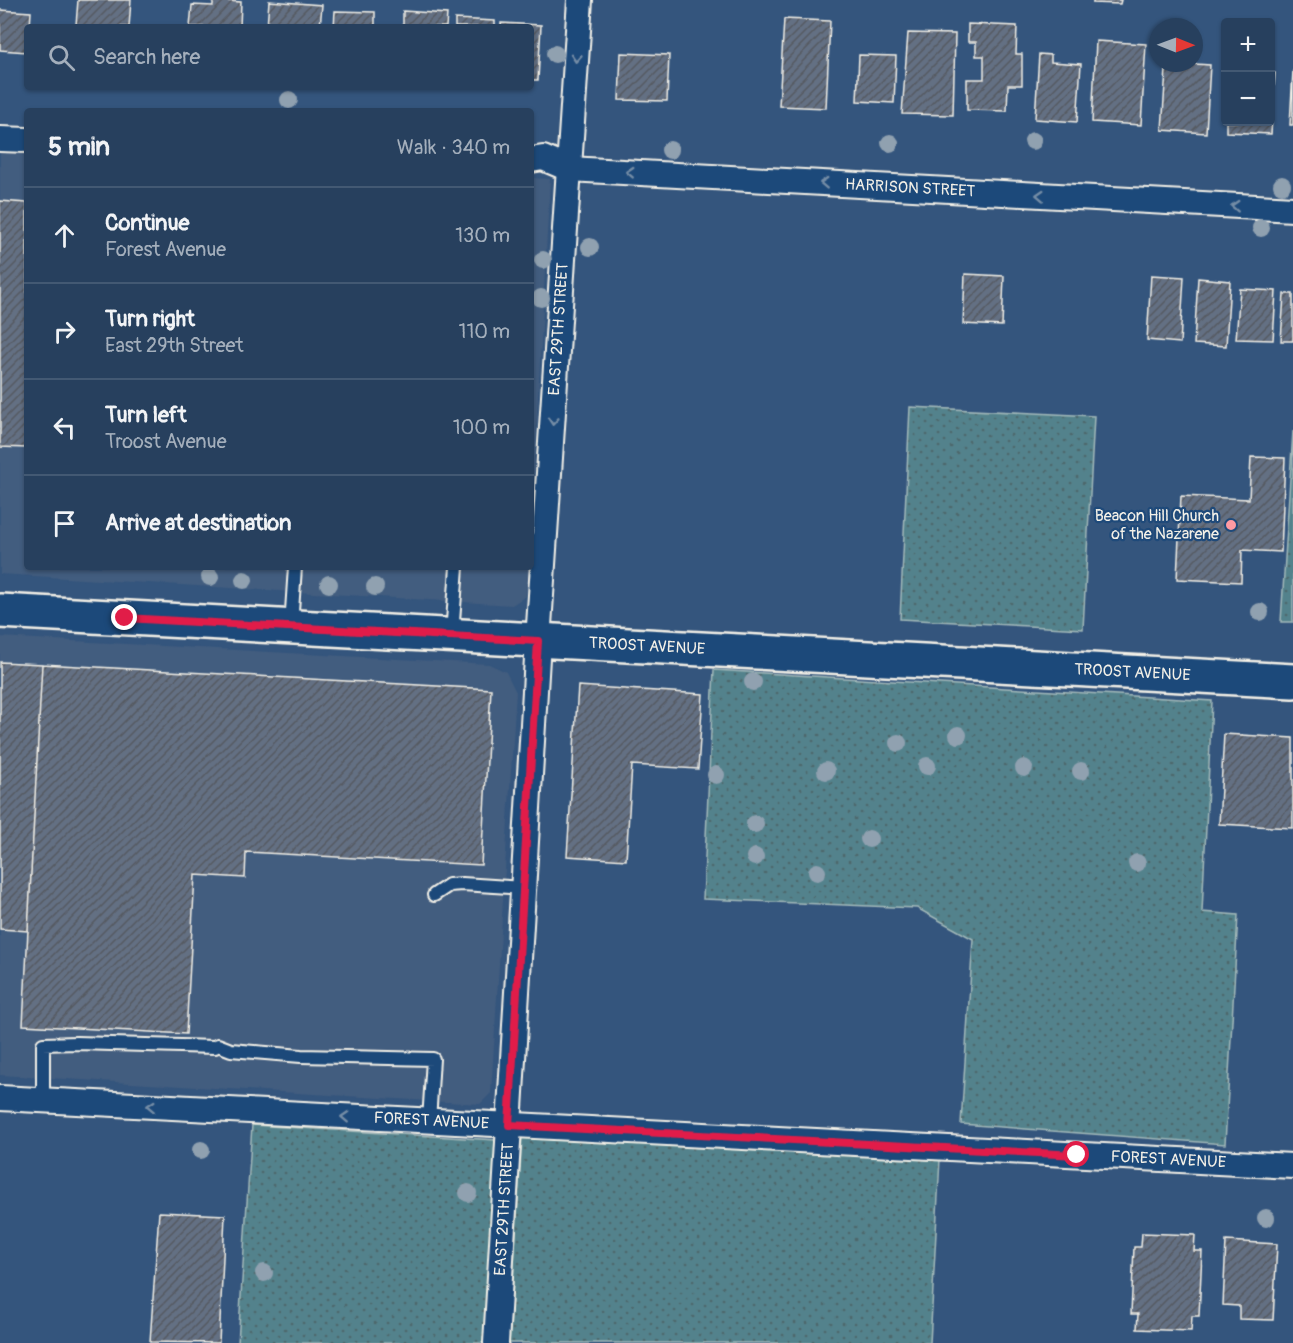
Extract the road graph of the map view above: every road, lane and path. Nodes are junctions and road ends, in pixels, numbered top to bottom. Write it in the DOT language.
graph roads {
  1 [pos="580,0"];
  2 [pos="0,139"];
  3 [pos="24,140"];
  4 [pos="534,160"];
  5 [pos="569,169"];
  6 [pos="1293,209"];
  7 [pos="295,570"];
  8 [pos="457,570"];
  9 [pos="0,611"];
  10 [pos="291,627"];
  11 [pos="452,636"];
  12 [pos="538,641"];
  13 [pos="1293,681"];
  14 [pos="523,888"];
  15 [pos="434,895"];
  16 [pos="0,1098"];
  17 [pos="43,1100"];
  18 [pos="429,1121"];
  19 [pos="509,1125"];
  20 [pos="1293,1166"];
  21 [pos="496,1343"];
  1 -- 5 [label="street, EAST 29TH STREET, one-way"];
  2 -- 3 [label="street"];
  4 -- 5 [label="street, HARRISON STREET"];
  6 -- 5 [label="street, HARRISON STREET, one-way"];
  5 -- 12 [label="street, EAST 29TH STREET, one-way"];
  7 -- 10 [label="lane"];
  8 -- 11 [label="lane"];
  9 -- 10 [label="main road, TROOST AVENUE"];
  10 -- 11 [label="main road, TROOST AVENUE"];
  11 -- 12 [label="main road, TROOST AVENUE"];
  12 -- 13 [label="main road, TROOST AVENUE"];
  12 -- 14 [label="street, EAST 29TH STREET"];
  14 -- 15 [label="lane"];
  14 -- 19 [label="street, EAST 29TH STREET"];
  16 -- 17 [label="street, FOREST AVENUE"];
  18 -- 17 [label="street, FOREST AVENUE, one-way"];
  17 -- 18 [label="lane"];
  18 -- 19 [label="street, FOREST AVENUE"];
  19 -- 20 [label="street, FOREST AVENUE"];
  19 -- 21 [label="street, EAST 29TH STREET"];
}
